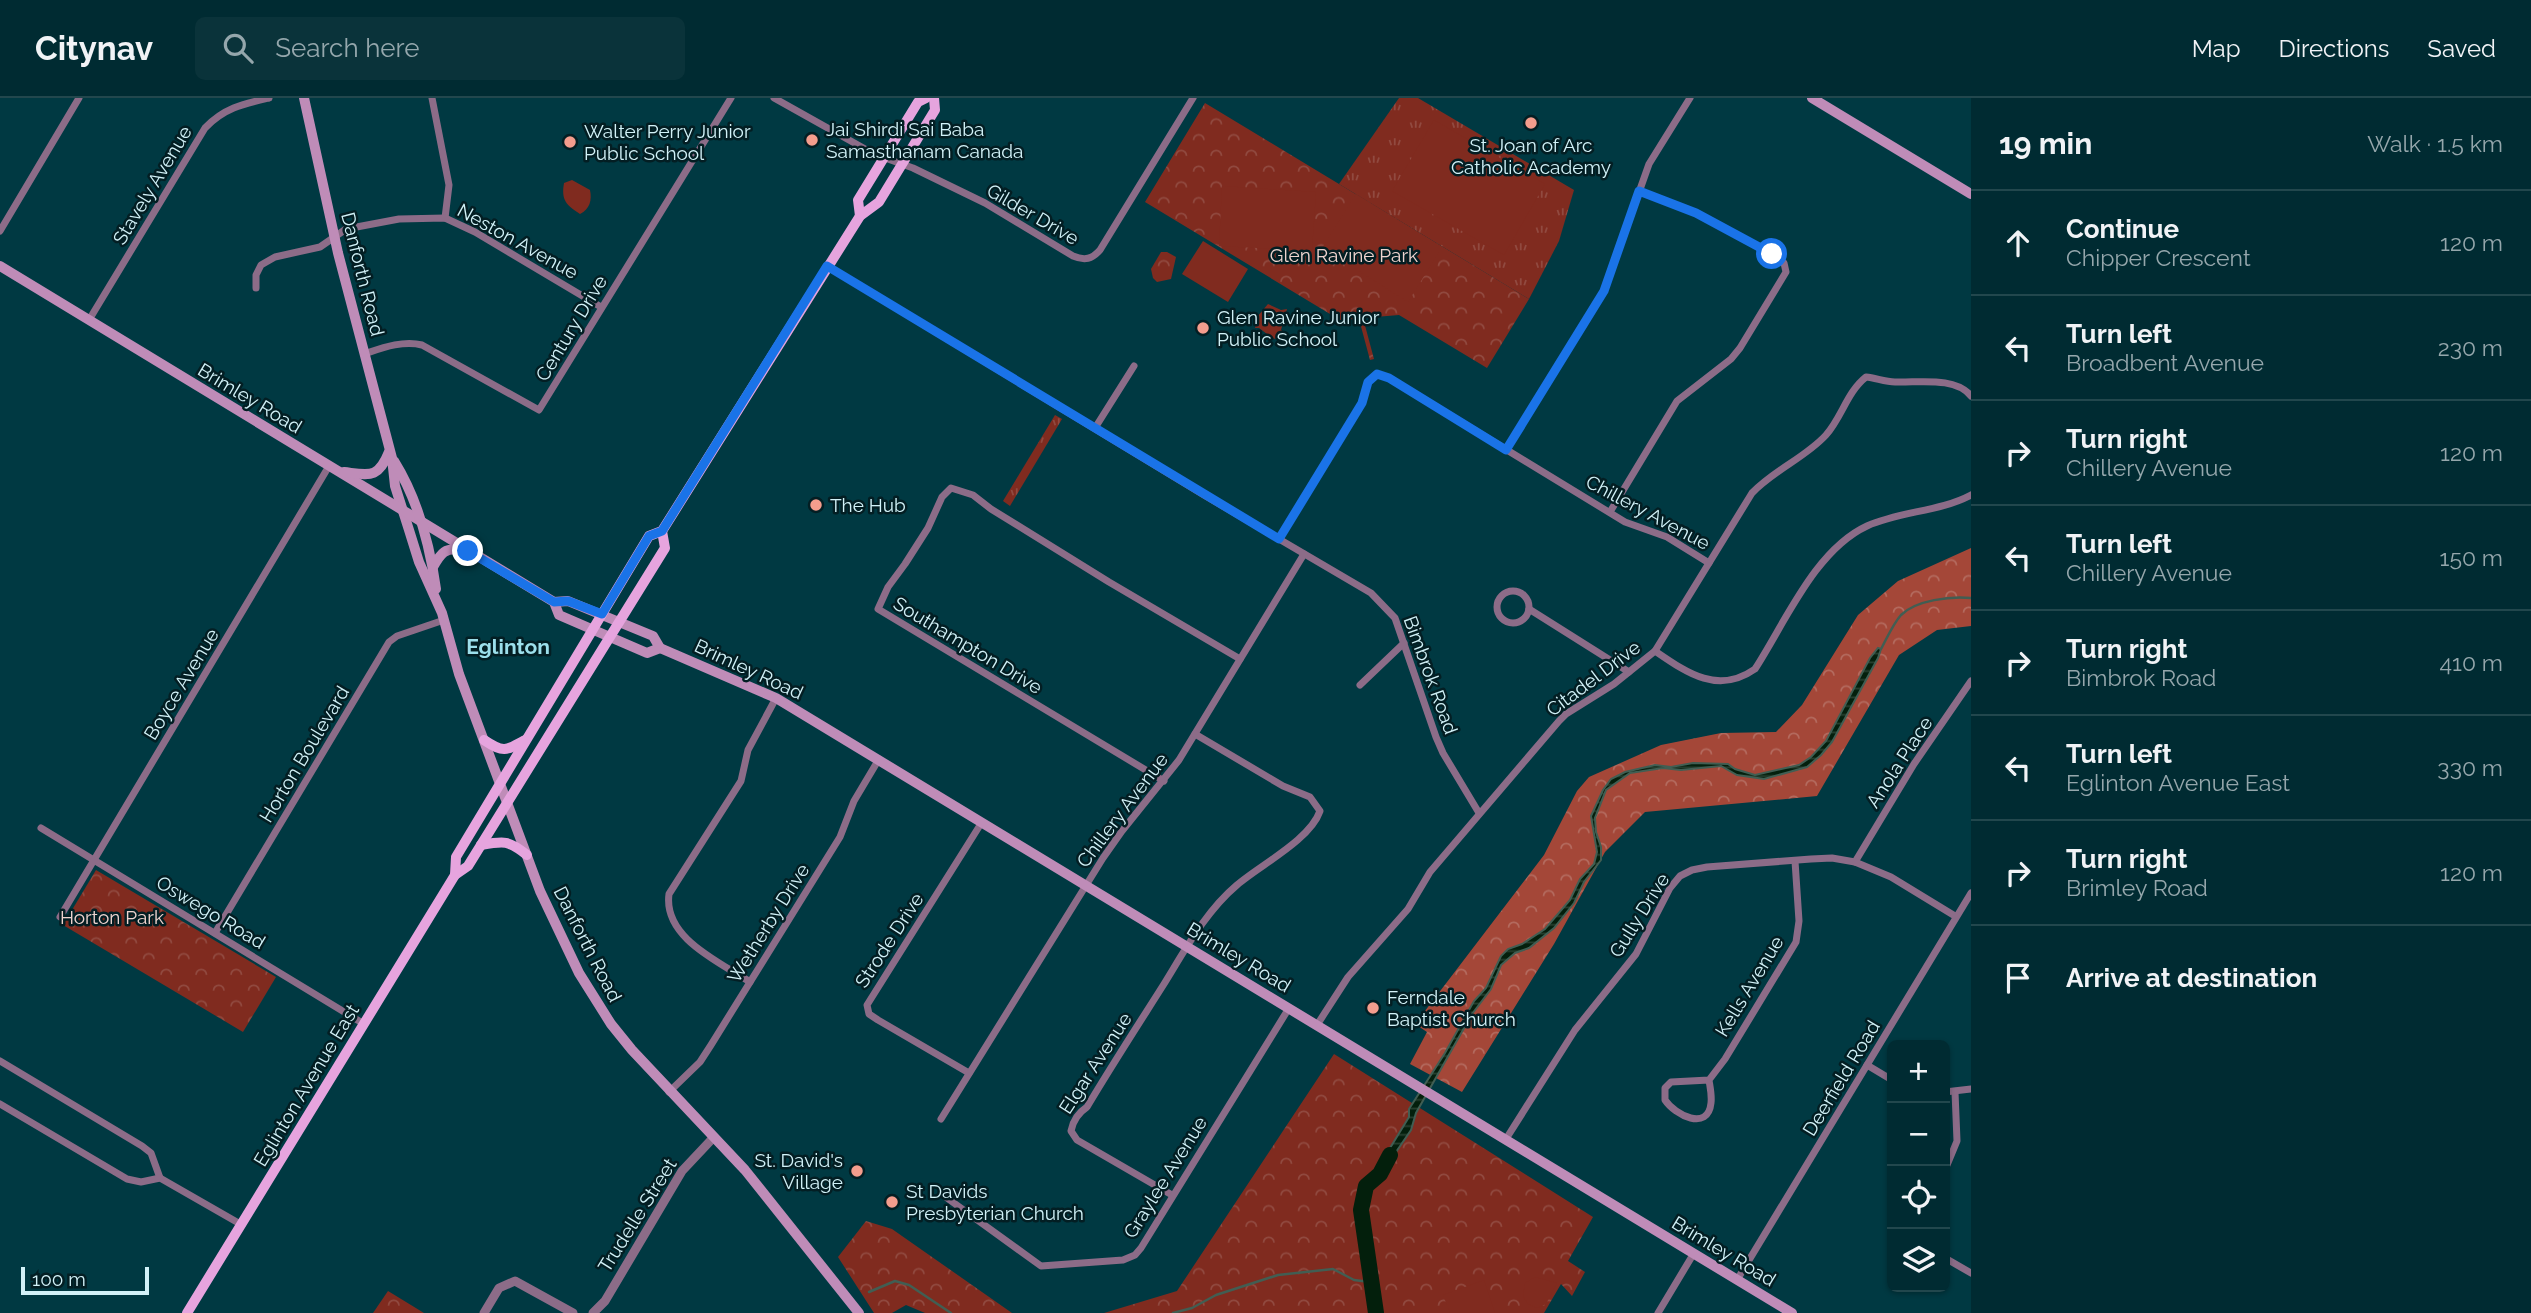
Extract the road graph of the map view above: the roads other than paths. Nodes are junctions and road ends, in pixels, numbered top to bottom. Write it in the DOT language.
graph roads {
  1 [pos="79,98"];
  2 [pos="269,98"];
  3 [pos="304,98"];
  4 [pos="432,98"];
  5 [pos="731,98"];
  6 [pos="774,98"];
  7 [pos="926,98"];
  8 [pos="934,98"];
  9 [pos="1193,98"];
  10 [pos="1690,98"];
  11 [pos="1812,98"];
  12 [pos="885,157"];
  13 [pos="902,164"];
  14 [pos="1639,191"];
  15 [pos="1971,194"];
  16 [pos="860,216"];
  17 [pos="445,218"];
  18 [pos="0,231"];
  19 [pos="334,235"];
  20 [pos="0,266"];
  21 [pos="827,266"];
  22 [pos="256,288"];
  23 [pos="601,307"];
  24 [pos="89,320"];
  25 [pos="364,354"];
  26 [pos="1134,366"];
  27 [pos="1971,396"];
  28 [pos="1095,428"];
  29 [pos="1506,450"];
  30 [pos="390,454"];
  31 [pos="334,469"];
  32 [pos="1971,495"];
  33 [pos="403,510"];
  34 [pos="1610,512"];
  35 [pos="418,517"];
  36 [pos="662,531"];
  37 [pos="1279,539"];
  38 [pos="468,551"];
  39 [pos="1304,554"];
  40 [pos="1709,563"];
  41 [pos="433,567"];
  42 [pos="437,599"];
  43 [pos="554,602"];
  44 [pos="1529,609"];
  45 [pos="602,614"];
  46 [pos="444,620"];
  47 [pos="619,621"];
  48 [pos="593,629"];
  49 [pos="609,637"];
  50 [pos="1405,643"];
  51 [pos="660,648"];
  52 [pos="1655,651"];
  53 [pos="1240,659"];
  54 [pos="1629,672"];
  55 [pos="1971,681"];
  56 [pos="1360,685"];
  57 [pos="776,698"];
  58 [pos="1195,734"];
  59 [pos="527,738"];
  60 [pos="484,740"];
  61 [pos="879,760"];
  62 [pos="1164,781"];
  63 [pos="500,784"];
  64 [pos="507,803"];
  65 [pos="1479,813"];
  66 [pos="982,822"];
  67 [pos="41,828"];
  68 [pos="481,845"];
  69 [pos="527,855"];
  70 [pos="94,860"];
  71 [pos="1795,861"];
  72 [pos="1855,862"];
  73 [pos="455,875"];
  74 [pos="1086,885"];
  75 [pos="1971,893"];
  76 [pos="1955,916"];
  77 [pos="60,917"];
  78 [pos="215,933"];
  79 [pos="1187,946"];
  80 [pos="750,982"];
  81 [pos="1289,1008"];
  82 [pos="364,1024"];
  83 [pos="1317,1025"];
  84 [pos="0,1061"];
  85 [pos="1867,1065"];
  86 [pos="969,1073"];
  87 [pos="1887,1077"];
  88 [pos="1709,1080"];
  89 [pos="1971,1089"];
  90 [pos="669,1092"];
  91 [pos="1950,1092"];
  92 [pos="1955,1092"];
  93 [pos="0,1104"];
  94 [pos="941,1119"];
  95 [pos="713,1138"];
  96 [pos="1506,1139"];
  97 [pos="1947,1166"];
  98 [pos="160,1178"];
  99 [pos="1172,1195"];
  100 [pos="947,1198"];
  101 [pos="242,1225"];
  102 [pos="1694,1254"];
  103 [pos="1950,1261"];
  104 [pos="1971,1273"];
  105 [pos="1737,1280"];
  106 [pos="187,1313"];
  107 [pos="484,1313"];
  108 [pos="573,1313"];
  109 [pos="593,1313"];
  110 [pos="859,1313"];
  111 [pos="1658,1313"];
  112 [pos="1792,1313"];
  1 -- 18 [label="street"];
  2 -- 24 [label="street, Stavely Avenue"];
  3 -- 19 [label="main road, Danforth Road"];
  4 -- 17 [label="street"];
  5 -- 23 [label="street, Century Drive"];
  6 -- 12 [label="street"];
  7 -- 12 [label="main road, Eglinton Avenue East"];
  8 -- 13 [label="main road, Eglinton Avenue East"];
  9 -- 13 [label="street, Gilder Drive"];
  10 -- 14 [label="street"];
  11 -- 15 [label="main road"];
  12 -- 13 [label="street"];
  12 -- 16 [label="main road, Eglinton Avenue East"];
  13 -- 16 [label="main road, Eglinton Avenue East"];
  14 -- 29 [label="street"];
  14 -- 34 [label="street"];
  16 -- 21 [label="main road, Eglinton Avenue East"];
  17 -- 19 [label="street, Neston Avenue"];
  17 -- 23 [label="street, Neston Avenue"];
  19 -- 22 [label="street, Neston Avenue"];
  19 -- 25 [label="main road, Danforth Road"];
  20 -- 24 [label="main road, Brimley Road"];
  21 -- 28 [label="street, Bimbrok Road"];
  21 -- 36 [label="main road, Eglinton Avenue East"];
  23 -- 25 [label="street, Century Drive"];
  24 -- 31 [label="main road, Brimley Road"];
  25 -- 30 [label="main road, Danforth Road"];
  26 -- 28 [label="street"];
  27 -- 40 [label="street, Citadel Drive"];
  28 -- 37 [label="street, Bimbrok Road"];
  29 -- 34 [label="street, Chillery Avenue"];
  29 -- 37 [label="street, Chillery Avenue"];
  30 -- 31 [label="main road"];
  30 -- 33 [label="main road, Danforth Road"];
  30 -- 35 [label="main road, Danforth Road"];
  31 -- 33 [label="main road, Brimley Road"];
  31 -- 70 [label="street, Boyce Avenue"];
  32 -- 52 [label="street"];
  33 -- 35 [label="main road, Brimley Road"];
  33 -- 42 [label="main road, Danforth Road"];
  34 -- 40 [label="street, Chillery Avenue"];
  35 -- 38 [label="main road, Brimley Road"];
  35 -- 41 [label="main road, Danforth Road"];
  36 -- 45 [label="main road, Eglinton Avenue East"];
  36 -- 47 [label="main road, Eglinton Avenue East"];
  37 -- 39 [label="street, Bimbrok Road"];
  38 -- 41 [label="main road"];
  38 -- 43 [label="main road, Brimley Road"];
  39 -- 50 [label="street, Bimbrok Road"];
  39 -- 53 [label="street, Chillery Avenue"];
  40 -- 52 [label="street, Citadel Drive"];
  41 -- 42 [label="main road, Danforth Road"];
  42 -- 46 [label="main road, Danforth Road"];
  43 -- 45 [label="main road, Brimley Road"];
  43 -- 48 [label="main road, Brimley Road"];
  44 -- 44 [label="street"];
  44 -- 54 [label="street"];
  45 -- 47 [label="main road, Brimley Road"];
  45 -- 48 [label="main road, Eglinton Avenue East"];
  46 -- 60 [label="main road, Danforth Road"];
  46 -- 78 [label="street, Horton Boulevard"];
  47 -- 49 [label="main road, Eglinton Avenue East"];
  47 -- 51 [label="main road, Brimley Road"];
  48 -- 49 [label="main road, Brimley Road"];
  48 -- 59 [label="main road, Eglinton Avenue East"];
  49 -- 51 [label="main road, Brimley Road"];
  49 -- 64 [label="main road, Eglinton Avenue East"];
  50 -- 56 [label="street"];
  50 -- 65 [label="street, Bimbrok Road"];
  51 -- 57 [label="main road, Brimley Road"];
  52 -- 54 [label="street, Citadel Drive"];
  53 -- 58 [label="street, Chillery Avenue"];
  53 -- 62 [label="street, Southampton Drive"];
  54 -- 65 [label="street, Citadel Drive"];
  55 -- 72 [label="street, Anola Place"];
  57 -- 61 [label="main road, Brimley Road"];
  57 -- 80 [label="street"];
  58 -- 62 [label="street, Chillery Avenue"];
  58 -- 79 [label="street"];
  59 -- 60 [label="main road"];
  59 -- 63 [label="main road, Eglinton Avenue East"];
  60 -- 63 [label="main road, Danforth Road"];
  61 -- 66 [label="main road, Brimley Road"];
  61 -- 80 [label="street, Wetherby Drive"];
  62 -- 74 [label="street, Chillery Avenue"];
  63 -- 64 [label="main road, Danforth Road"];
  63 -- 73 [label="main road, Eglinton Avenue East"];
  64 -- 68 [label="main road, Eglinton Avenue East"];
  64 -- 69 [label="main road, Danforth Road"];
  65 -- 83 [label="street, Citadel Drive"];
  66 -- 74 [label="main road, Brimley Road"];
  66 -- 86 [label="street, Strode Drive"];
  67 -- 70 [label="street, Oswego Road"];
  68 -- 69 [label="main road"];
  68 -- 73 [label="main road, Eglinton Avenue East"];
  69 -- 90 [label="main road, Danforth Road"];
  70 -- 77 [label="street, Boyce Avenue"];
  70 -- 78 [label="street, Oswego Road"];
  71 -- 72 [label="street, Gully Drive"];
  71 -- 88 [label="street, Kells Avenue"];
  71 -- 96 [label="street, Gully Drive"];
  72 -- 76 [label="street, Gully Drive"];
  73 -- 82 [label="main road, Eglinton Avenue East"];
  74 -- 79 [label="main road, Brimley Road"];
  74 -- 86 [label="street, Chillery Avenue"];
  75 -- 76 [label="street, Deerfield Road"];
  76 -- 85 [label="street, Deerfield Road"];
  78 -- 82 [label="street, Oswego Road"];
  79 -- 81 [label="main road, Brimley Road"];
  79 -- 99 [label="street, Elgar Avenue"];
  80 -- 90 [label="street, Wetherby Drive"];
  81 -- 83 [label="main road, Brimley Road"];
  81 -- 99 [label="street, Graylee Avenue"];
  82 -- 101 [label="main road, Eglinton Avenue East"];
  83 -- 96 [label="main road, Brimley Road"];
  84 -- 98 [label="street"];
  85 -- 87 [label="street"];
  85 -- 105 [label="street, Deerfield Road"];
  86 -- 94 [label="street, Chillery Avenue"];
  88 -- 88 [label="street, Kells Avenue"];
  89 -- 92 [label="street"];
  90 -- 95 [label="main road, Danforth Road"];
  91 -- 92 [label="street"];
  92 -- 97 [label="street"];
  93 -- 98 [label="street"];
  95 -- 109 [label="street, Trudelle Street"];
  95 -- 110 [label="main road, Danforth Road"];
  96 -- 102 [label="main road, Brimley Road"];
  98 -- 101 [label="street"];
  99 -- 100 [label="street, Graylee Avenue"];
  101 -- 106 [label="main road, Eglinton Avenue East"];
  102 -- 105 [label="main road, Brimley Road"];
  102 -- 111 [label="street"];
  103 -- 104 [label="street"];
  105 -- 112 [label="main road, Brimley Road"];
  107 -- 108 [label="street"];
}
